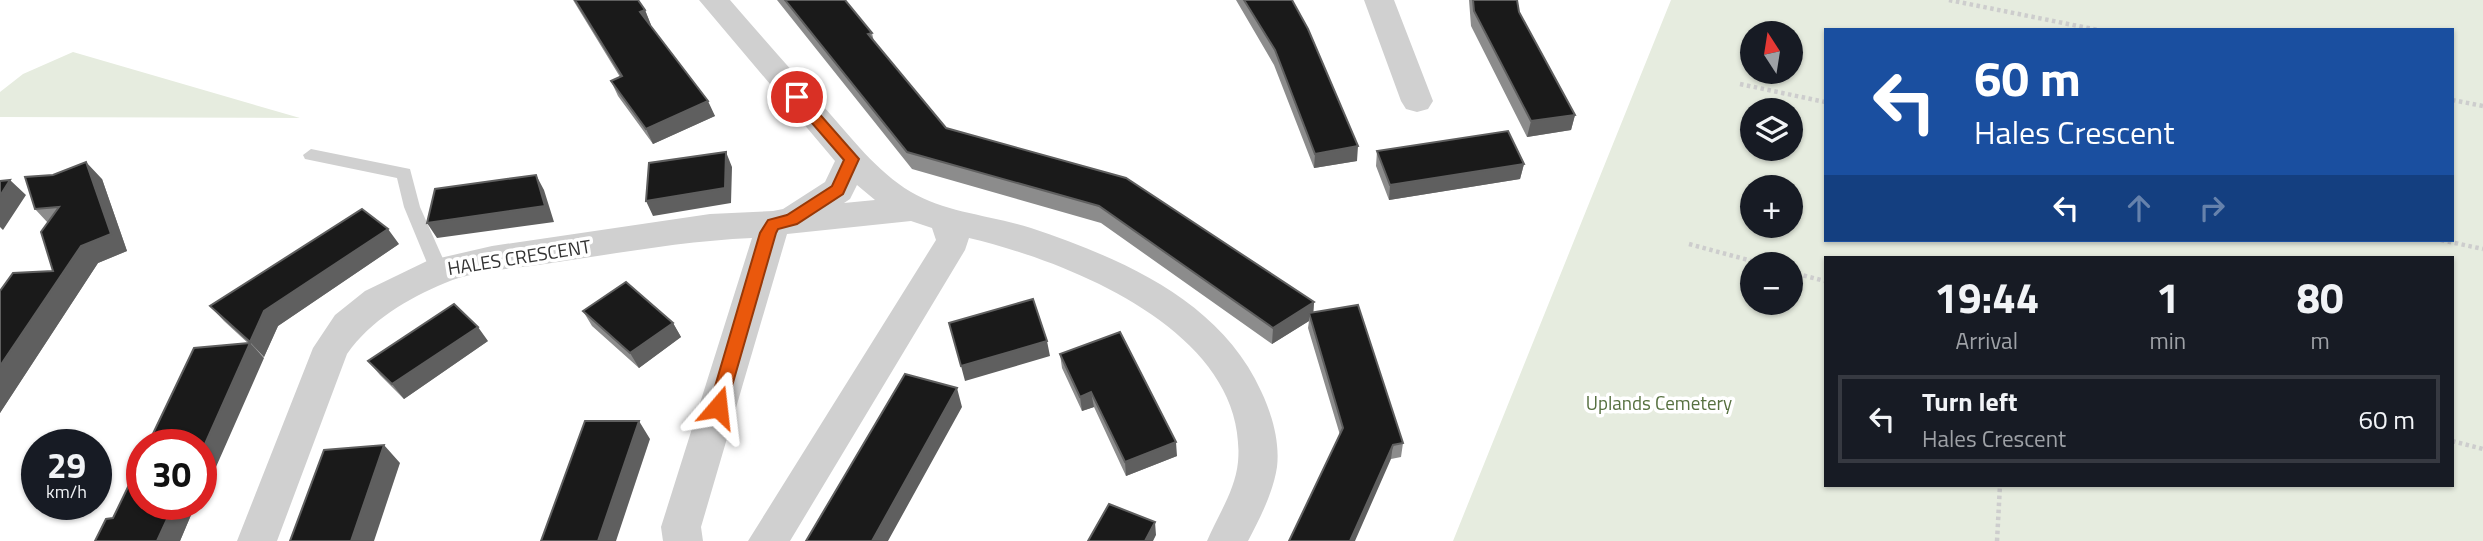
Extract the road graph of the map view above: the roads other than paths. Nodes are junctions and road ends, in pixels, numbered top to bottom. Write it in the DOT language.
graph roads {
  1 [pos="714,0"];
  2 [pos="1379,0"];
  3 [pos="1417,101"];
  4 [pos="311,155"];
  5 [pos="852,159"];
  6 [pos="928,213"];
  7 [pos="782,222"];
  8 [pos="439,270"];
  9 [pos="257,541"];
  10 [pos="683,541"];
  11 [pos="768,541"];
  12 [pos="1227,541"];
  1 -- 5 [label="street"];
  2 -- 3 [label="street"];
  4 -- 8 [label="lane"];
  5 -- 6 [label="street"];
  5 -- 7 [label="street"];
  6 -- 7 [label="street, HALES CRESCENT"];
  6 -- 11 [label="street"];
  6 -- 12 [label="street"];
  7 -- 8 [label="street, HALES CRESCENT"];
  7 -- 10 [label="street"];
  8 -- 9 [label="street, HALES CRESCENT"];
}
